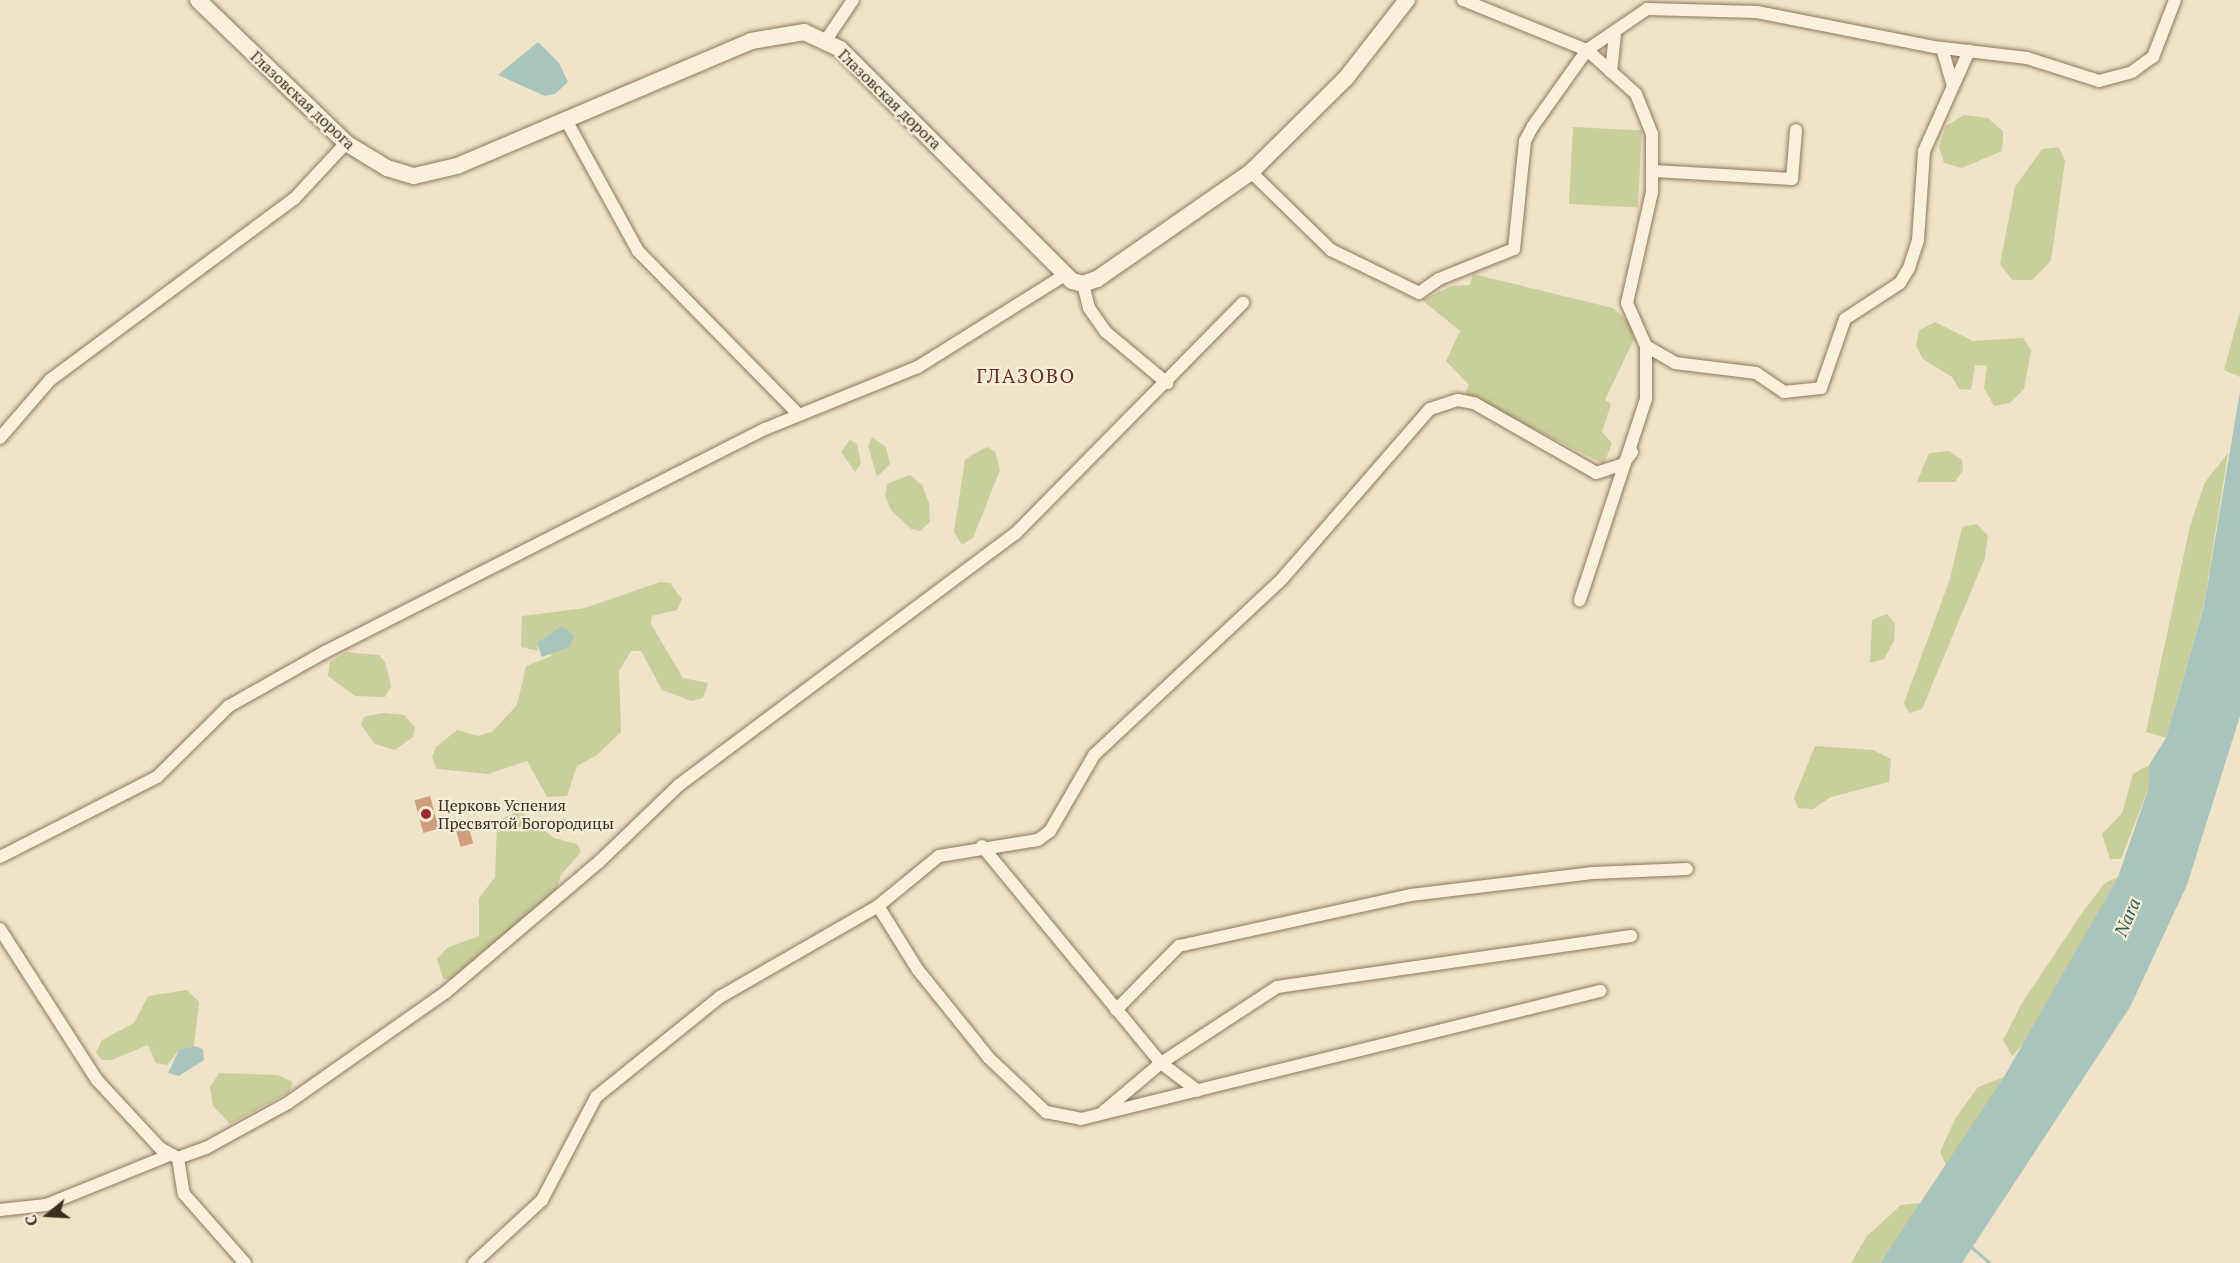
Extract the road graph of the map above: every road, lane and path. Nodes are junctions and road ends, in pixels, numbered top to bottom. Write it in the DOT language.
graph roads {
  1 [pos="198,0"];
  2 [pos="853,0"];
  3 [pos="1407,0"];
  4 [pos="1463,0"];
  5 [pos="2175,0"];
  6 [pos="1615,34"];
  7 [pos="826,40"];
  8 [pos="1942,48"];
  9 [pos="1587,50"];
  10 [pos="1969,51"];
  11 [pos="1611,72"];
  12 [pos="1952,85"];
  13 [pos="566,120"];
  14 [pos="1796,130"];
  15 [pos="345,143"];
  16 [pos="1251,171"];
  17 [pos="1654,171"];
  18 [pos="1066,274"];
  19 [pos="1083,284"];
  20 [pos="1243,303"];
  21 [pos="1647,346"];
  22 [pos="1167,382"];
  23 [pos="798,414"];
  24 [pos="0,438"];
  25 [pos="1632,452"];
  26 [pos="1580,600"];
  27 [pos="982,846"];
  28 [pos="0,857"];
  29 [pos="1687,869"];
  30 [pos="878,906"];
  31 [pos="0,930"];
  32 [pos="1631,936"];
  33 [pos="1600,991"];
  34 [pos="1116,1010"];
  35 [pos="1161,1063"];
  36 [pos="1198,1091"];
  37 [pos="1100,1115"];
  38 [pos="174,1156"];
  39 [pos="0,1210"];
  40 [pos="245,1263"];
  41 [pos="474,1263"];
  1 -- 15 [label="street, Глазовская дорога"];
  2 -- 7 [label="street"];
  3 -- 16 [label="street"];
  4 -- 9 [label="street"];
  5 -- 10 [label="street"];
  6 -- 8 [label="street"];
  6 -- 9 [label="street"];
  6 -- 11 [label="street"];
  7 -- 13 [label="street, Глазовская дорога"];
  7 -- 18 [label="street, Глазовская дорога"];
  8 -- 10 [label="street"];
  8 -- 12 [label="street"];
  9 -- 11 [label="street"];
  9 -- 16 [label="street"];
  10 -- 12 [label="street"];
  11 -- 17 [label="street"];
  12 -- 21 [label="street"];
  13 -- 15 [label="street, Глазовская дорога"];
  13 -- 23 [label="street"];
  14 -- 17 [label="street"];
  15 -- 24 [label="street"];
  16 -- 19 [label="street"];
  17 -- 21 [label="street"];
  18 -- 19 [label="street, Глазовская дорога"];
  18 -- 23 [label="street"];
  19 -- 22 [label="street"];
  20 -- 22 [label="street"];
  21 -- 25 [label="street"];
  22 -- 38 [label="street"];
  23 -- 28 [label="street"];
  25 -- 26 [label="street"];
  25 -- 27 [label="street"];
  27 -- 30 [label="street"];
  27 -- 34 [label="street"];
  29 -- 34 [label="street"];
  30 -- 37 [label="street"];
  30 -- 41 [label="street"];
  31 -- 38 [label="street"];
  32 -- 35 [label="street"];
  33 -- 36 [label="street"];
  34 -- 35 [label="street"];
  35 -- 36 [label="street"];
  35 -- 37 [label="street"];
  36 -- 37 [label="street"];
  38 -- 39 [label="street"];
  38 -- 40 [label="street"];
}
